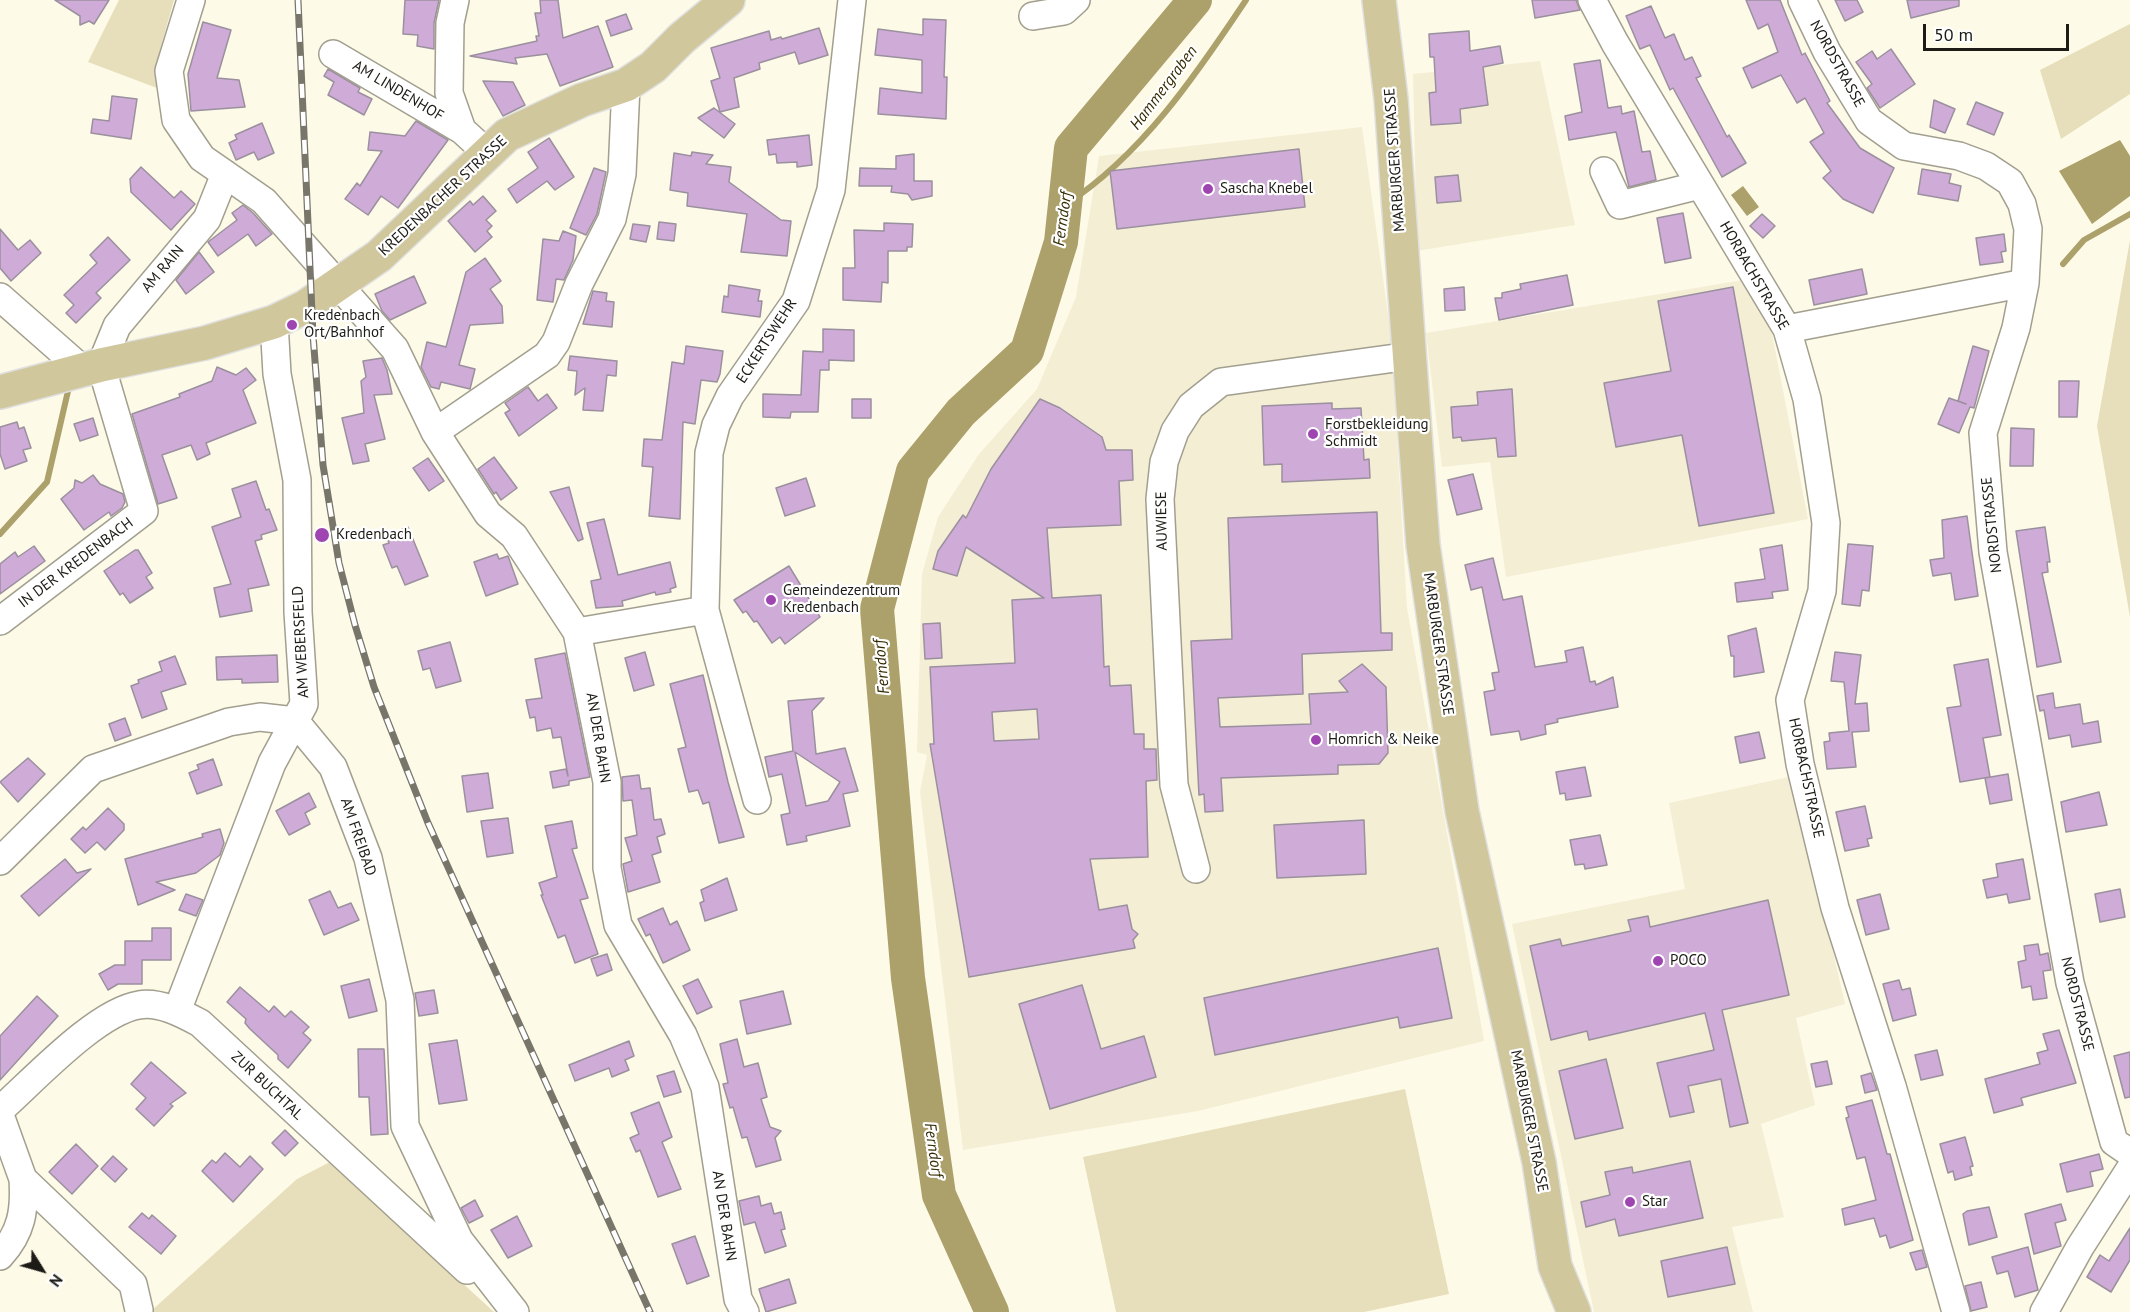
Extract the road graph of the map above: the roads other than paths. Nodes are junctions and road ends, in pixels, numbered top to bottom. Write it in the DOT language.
graph roads {
  1 [pos="191,0"];
  2 [pos="455,0"];
  3 [pos="728,0"];
  4 [pos="852,0"];
  5 [pos="1076,0"];
  6 [pos="1379,0"];
  7 [pos="1592,0"];
  8 [pos="1802,0"];
  9 [pos="1033,16"];
  10 [pos="333,54"];
  11 [pos="626,85"];
  12 [pos="462,130"];
  13 [pos="486,152"];
  14 [pos="1604,171"];
  15 [pos="225,174"];
  16 [pos="1700,185"];
  17 [pos="2025,283"];
  18 [pos="339,286"];
  19 [pos="0,297"];
  20 [pos="274,322"];
  21 [pos="1787,329"];
  22 [pos="1410,356"];
  23 [pos="92,368"];
  24 [pos="0,392"];
  25 [pos="435,432"];
  26 [pos="705,610"];
  27 [pos="0,621"];
  28 [pos="577,632"];
  29 [pos="295,721"];
  30 [pos="757,800"];
  31 [pos="0,861"];
  32 [pos="1196,869"];
  33 [pos="177,1011"];
  34 [pos="0,1112"];
  35 [pos="2130,1154"];
  36 [pos="2130,1169"];
  37 [pos="23,1179"];
  38 [pos="0,1256"];
  39 [pos="139,1310"];
  40 [pos="514,1311"];
  41 [pos="745,1312"];
  42 [pos="1574,1312"];
  43 [pos="1956,1312"];
  44 [pos="2043,1312"];
  1 -- 15 [label="street, AN DER BAHN"];
  2 -- 12 [label="street, AM LINDENHOF"];
  3 -- 11 [label="main road, KREDENBACHER STRASSE"];
  4 -- 26 [label="street, ECKERTSWEHR"];
  5 -- 9 [label="street"];
  6 -- 22 [label="main road, MARBURGER STRASSE"];
  7 -- 16 [label="street, HORBACHSTRASSE"];
  8 -- 17 [label="street, NORDSTRASSE"];
  10 -- 12 [label="street, AM LINDENHOF"];
  11 -- 13 [label="main road, KREDENBACHER STRASSE"];
  11 -- 25 [label="street"];
  12 -- 13 [label="street, AM LINDENHOF"];
  13 -- 18 [label="main road, KREDENBACHER STRASSE"];
  14 -- 16 [label="street"];
  15 -- 18 [label="street, AN DER BAHN"];
  15 -- 23 [label="street, AM RAIN"];
  16 -- 21 [label="street, HORBACHSTRASSE"];
  17 -- 21 [label="street"];
  17 -- 35 [label="street, NORDSTRASSE"];
  18 -- 20 [label="main road, KREDENBACHER STRASSE"];
  18 -- 25 [label="street, AN DER BAHN"];
  19 -- 23 [label="street"];
  20 -- 23 [label="main road, KREDENBACHER STRASSE"];
  20 -- 29 [label="street, AM WEBERSFELD"];
  21 -- 43 [label="street, HORBACHSTRASSE"];
  22 -- 32 [label="street, AUWIESE"];
  22 -- 42 [label="main road, MARBURGER STRASSE"];
  23 -- 24 [label="main road, KREDENBACHER STRASSE"];
  23 -- 27 [label="street, IN DER KREDENBACH"];
  25 -- 28 [label="street, AN DER BAHN"];
  26 -- 28 [label="street"];
  26 -- 30 [label="street, ECKERTSWEHR"];
  28 -- 41 [label="street, AN DER BAHN"];
  29 -- 31 [label="street"];
  29 -- 33 [label="street, AM WEBERSFELD"];
  29 -- 40 [label="street, AM FREIBAD"];
  33 -- 34 [label="street, ZUR BUCHTAL"];
  33 -- 40 [label="street, ZUR BUCHTAL"];
  34 -- 37 [label="street"];
  36 -- 44 [label="street"];
  37 -- 38 [label="street"];
  37 -- 39 [label="street"];
}
